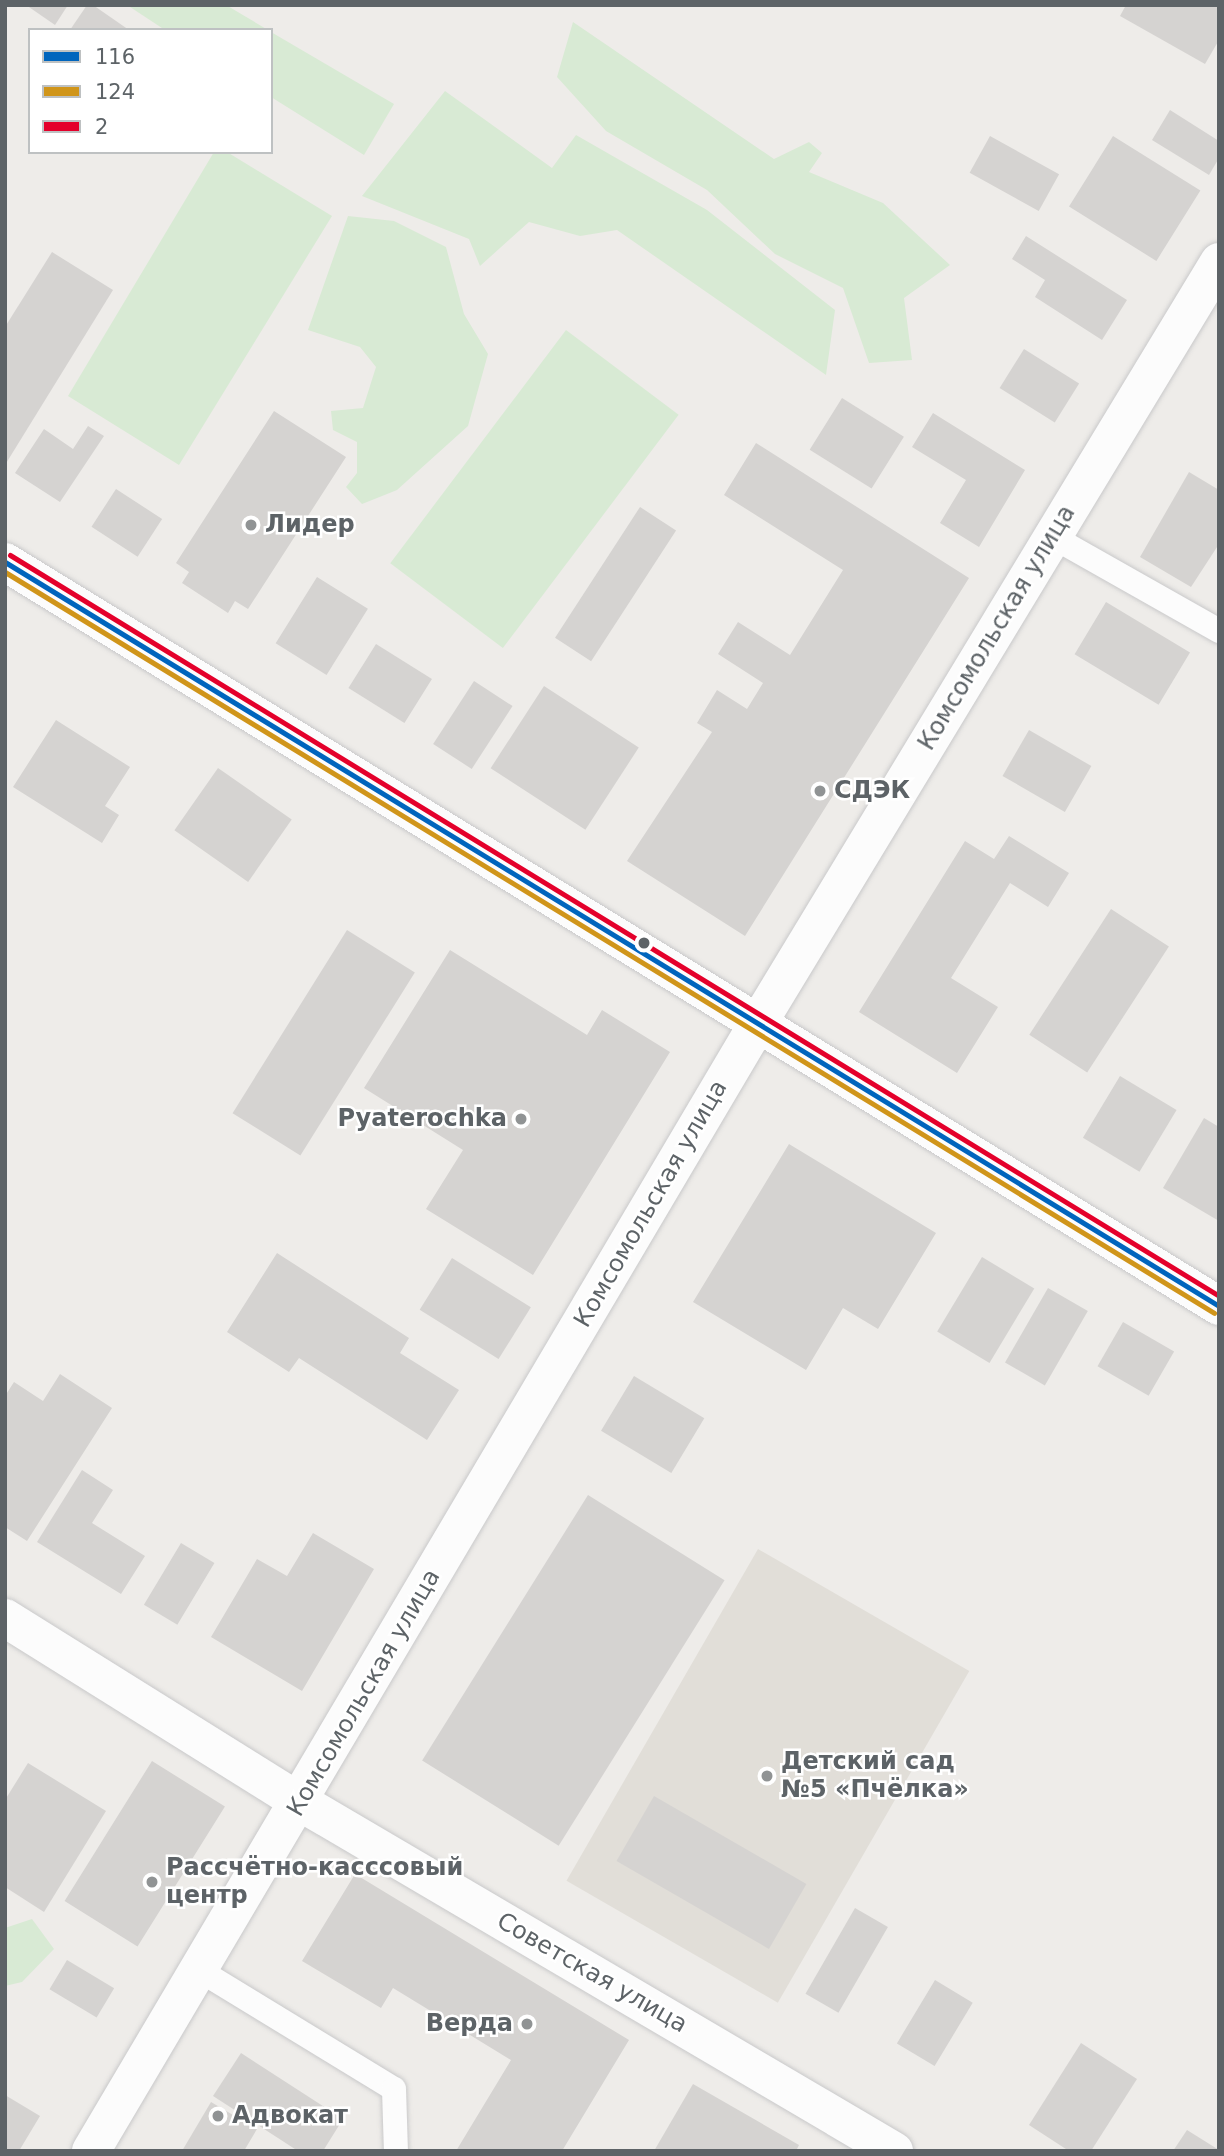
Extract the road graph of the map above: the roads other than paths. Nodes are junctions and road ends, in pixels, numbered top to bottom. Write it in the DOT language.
graph roads {
  1 [pos="1219,262"];
  2 [pos="1053,537"];
  3 [pos="5,562"];
  4 [pos="1219,631"];
  5 [pos="757,1025"];
  6 [pos="1219,1306"];
  7 [pos="5,1618"];
  8 [pos="300,1801"];
  9 [pos="199,1970"];
  10 [pos="91,2151"];
  11 [pos="396,2151"];
  12 [pos="894,2151"];
  1 -- 2 [label="street, Комсомольская улица"];
  2 -- 4 [label="lane"];
  2 -- 5 [label="street, Комсомольская улица"];
  3 -- 5 [label="street"];
  5 -- 6 [label="street"];
  5 -- 8 [label="street, Комсомольская улица"];
  7 -- 8 [label="street, Советская улица"];
  8 -- 9 [label="street, Комсомольская улица"];
  8 -- 12 [label="street, Советская улица"];
  9 -- 10 [label="street, Комсомольская улица"];
  9 -- 11 [label="lane"];
}
